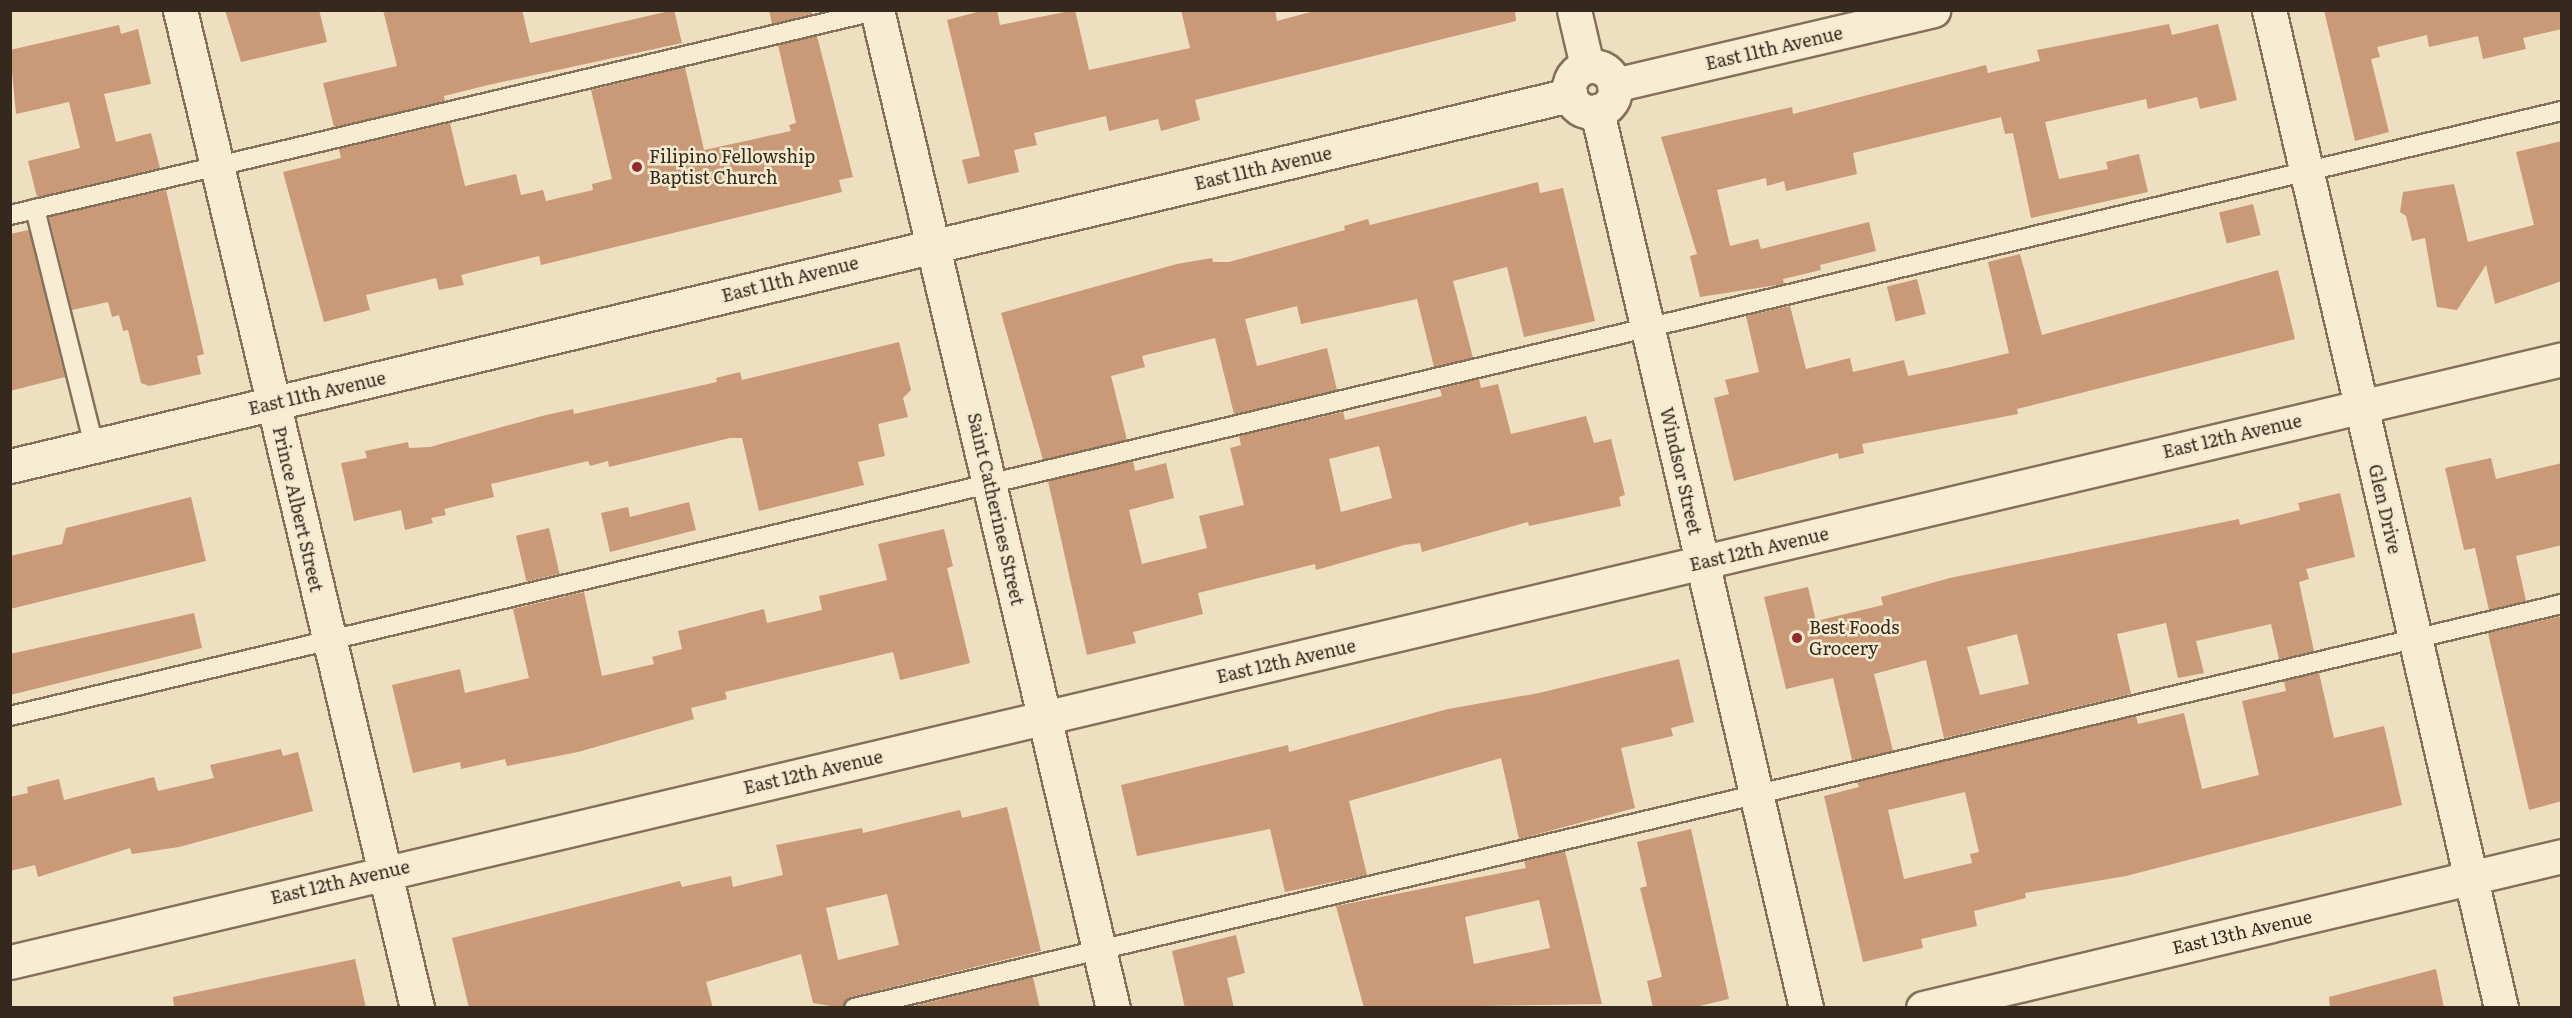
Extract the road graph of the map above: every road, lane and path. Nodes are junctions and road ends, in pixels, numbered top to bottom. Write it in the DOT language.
graph roads {
  1 [pos="180,10"];
  2 [pos="1574,10"];
  3 [pos="1933,10"];
  4 [pos="2269,10"];
  5 [pos="878,11"];
  6 [pos="1594,97"];
  7 [pos="2562,111"];
  8 [pos="219,167"];
  9 [pos="2308,172"];
  10 [pos="35,209"];
  11 [pos="10,215"];
  12 [pos="933,245"];
  13 [pos="1647,327"];
  14 [pos="2562,359"];
  15 [pos="273,404"];
  16 [pos="2362,405"];
  17 [pos="94,446"];
  18 [pos="10,466"];
  19 [pos="990,482"];
  20 [pos="1702,562"];
  21 [pos="2562,604"];
  22 [pos="329,641"];
  23 [pos="2415,641"];
  24 [pos="10,716"];
  25 [pos="1046,717"];
  26 [pos="1756,794"];
  27 [pos="2562,856"];
  28 [pos="385,871"];
  29 [pos="2471,878"];
  30 [pos="1099,949"];
  31 [pos="10,962"];
  32 [pos="417,1008"];
  33 [pos="854,1008"];
  34 [pos="1113,1008"];
  35 [pos="1806,1008"];
  36 [pos="1923,1008"];
  37 [pos="2501,1008"];
  1 -- 8 [label="street, Prince Albert Street"];
  2 -- 6 [label="street"];
  3 -- 6 [label="street, East 11th Avenue"];
  4 -- 9 [label="street, Glen Drive"];
  5 -- 8 [label="lane"];
  5 -- 12 [label="street, Saint Catherines Street"];
  6 -- 12 [label="street, East 11th Avenue"];
  6 -- 13 [label="street, Windsor Street"];
  7 -- 9 [label="lane"];
  8 -- 10 [label="lane"];
  8 -- 15 [label="street, Prince Albert Street"];
  9 -- 13 [label="lane"];
  9 -- 16 [label="street, Glen Drive"];
  10 -- 11 [label="lane"];
  10 -- 17 [label="lane"];
  12 -- 15 [label="street, East 11th Avenue"];
  12 -- 19 [label="street, Saint Catherines Street"];
  13 -- 19 [label="lane"];
  13 -- 20 [label="street, Windsor Street"];
  14 -- 16 [label="street, East 12th Avenue"];
  15 -- 17 [label="street, East 11th Avenue"];
  15 -- 22 [label="street, Prince Albert Street"];
  16 -- 20 [label="street, East 12th Avenue"];
  16 -- 23 [label="street, Glen Drive"];
  17 -- 18 [label="street, East 11th Avenue"];
  19 -- 22 [label="lane"];
  19 -- 25 [label="street, Saint Catherines Street"];
  20 -- 25 [label="street, East 12th Avenue"];
  20 -- 26 [label="street, Windsor Street"];
  21 -- 23 [label="lane"];
  22 -- 24 [label="lane"];
  22 -- 28 [label="street, Prince Albert Street"];
  23 -- 26 [label="lane"];
  23 -- 29 [label="street, Glen Drive"];
  25 -- 28 [label="street, East 12th Avenue"];
  25 -- 30 [label="street, Saint Catherines Street"];
  26 -- 30 [label="lane"];
  26 -- 35 [label="street, Windsor Street"];
  27 -- 29 [label="street, East 13th Avenue"];
  28 -- 31 [label="street, East 12th Avenue"];
  28 -- 32 [label="street, Prince Albert Street"];
  29 -- 36 [label="street, East 13th Avenue"];
  29 -- 37 [label="street, Glen Drive"];
  30 -- 33 [label="lane"];
  30 -- 34 [label="street, Saint Catherines Street"];
}
